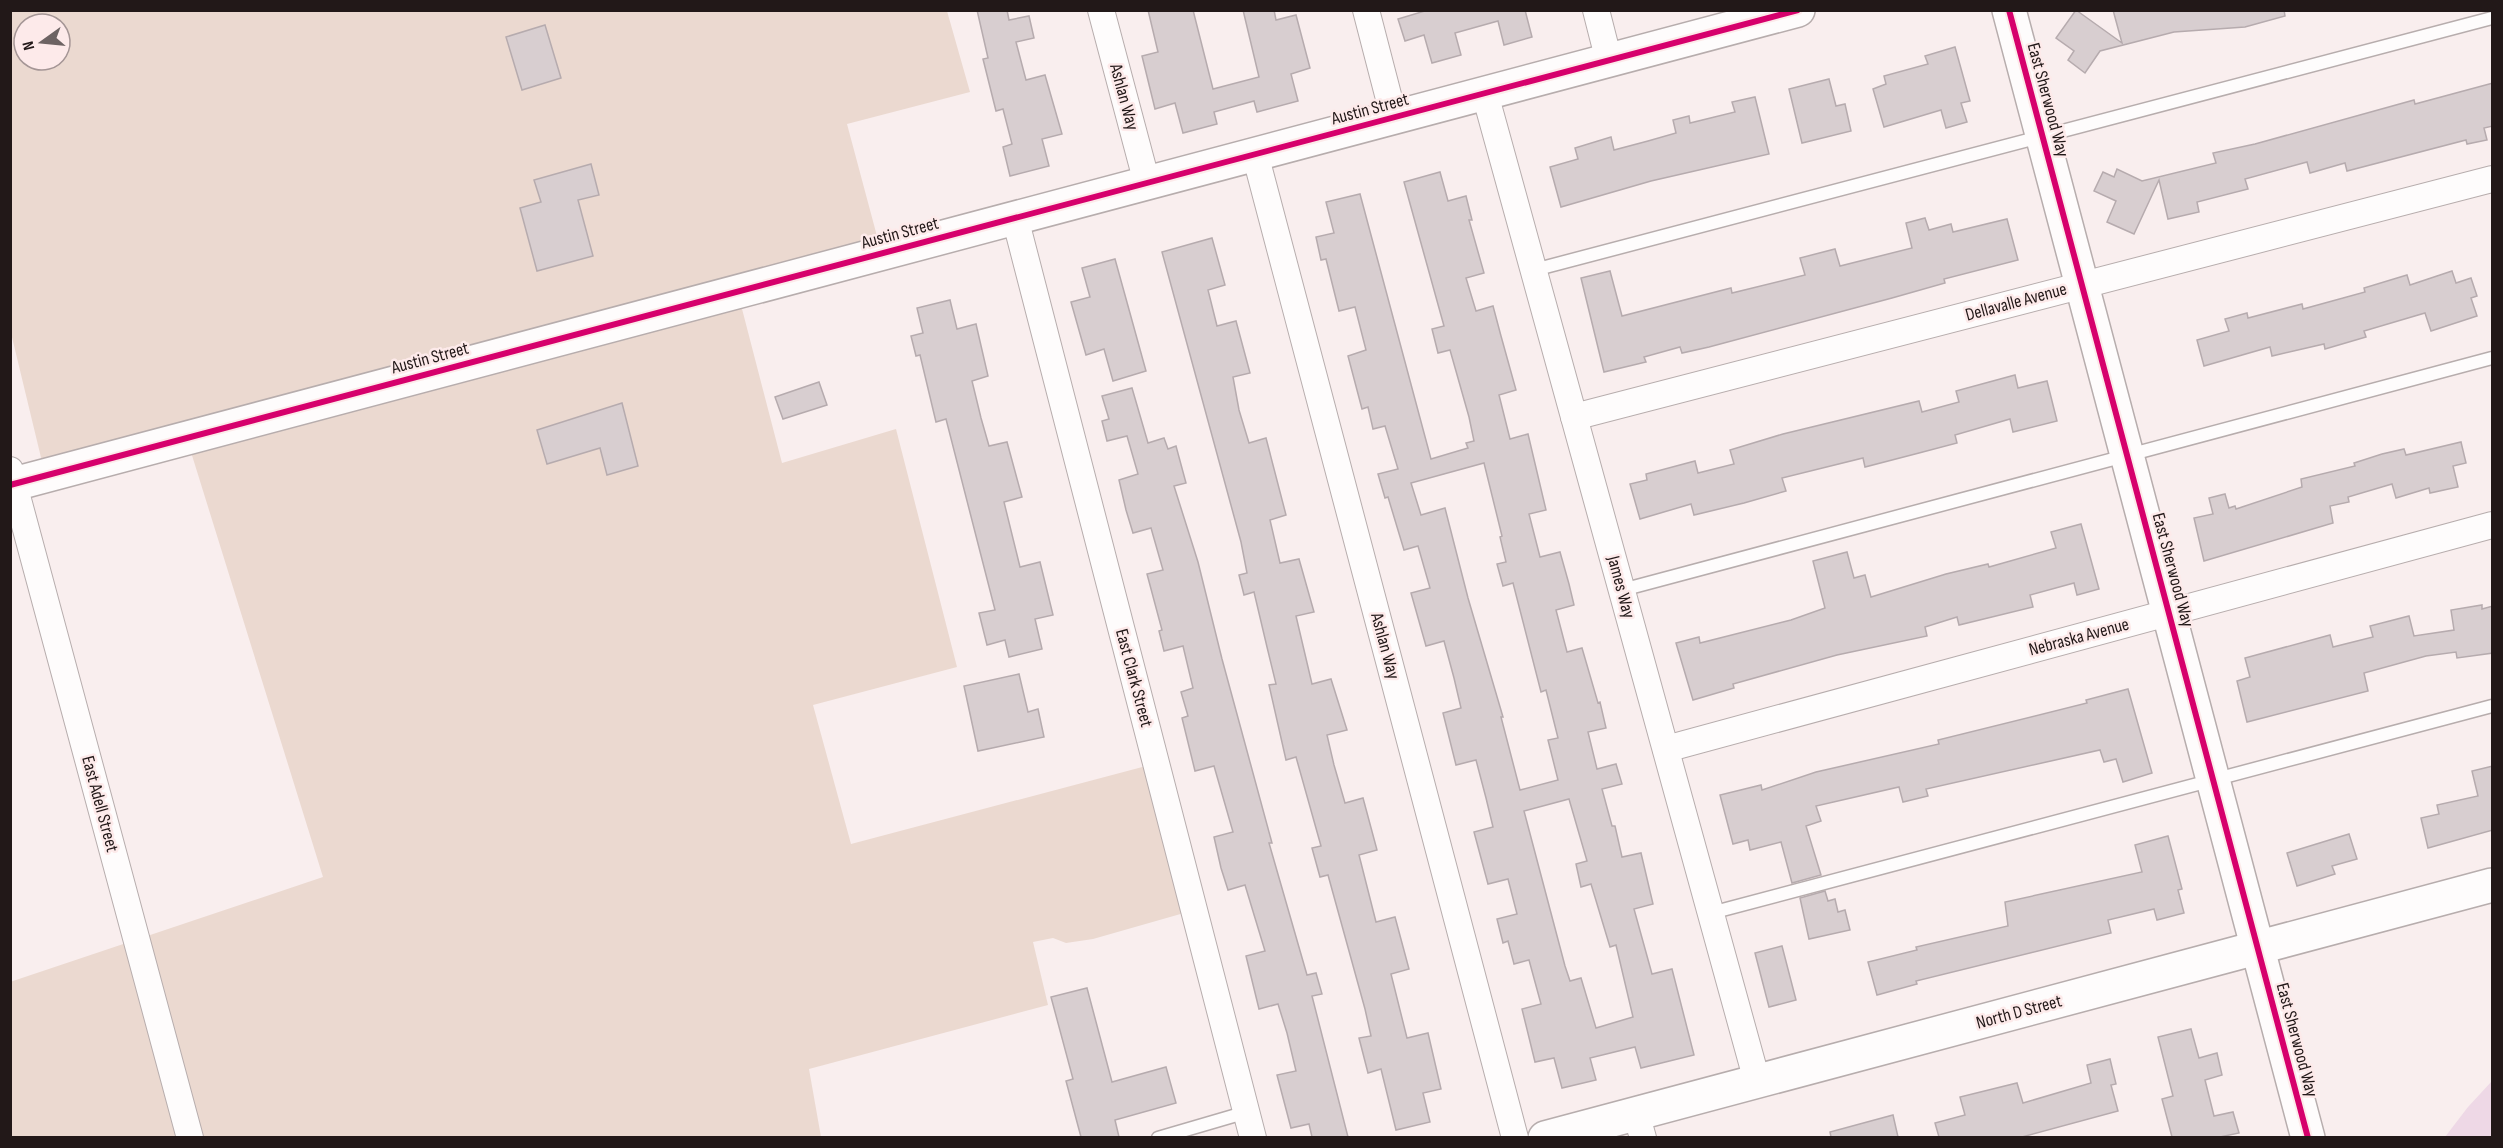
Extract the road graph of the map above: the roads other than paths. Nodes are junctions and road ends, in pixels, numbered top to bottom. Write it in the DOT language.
graph roads {
  1 [pos="1101,10"];
  2 [pos="1366,10"];
  3 [pos="1596,10"];
  4 [pos="2009,10"];
  5 [pos="1780,13"];
  6 [pos="2493,18"];
  7 [pos="1609,61"];
  8 [pos="1485,94"];
  9 [pos="1394,118"];
  10 [pos="2042,135"];
  11 [pos="1256,154"];
  12 [pos="2493,178"];
  13 [pos="1148,183"];
  14 [pos="1015,218"];
  15 [pos="1534,270"];
  16 [pos="2081,285"];
  17 [pos="2493,358"];
  18 [pos="1574,417"];
  19 [pos="2127,456"];
  20 [pos="12,480"];
  21 [pos="2493,525"];
  22 [pos="1622,590"];
  23 [pos="2169,613"];
  24 [pos="2493,706"];
  25 [pos="1666,749"];
  26 [pos="2213,780"];
  27 [pos="2493,885"];
  28 [pos="1711,913"];
  29 [pos="2258,948"];
  30 [pos="1758,1081"];
  31 [pos="1247,1112"];
  32 [pos="1640,1125"];
  33 [pos="190,1137"];
  34 [pos="1158,1137"];
  35 [pos="1253,1137"];
  36 [pos="1515,1137"];
  37 [pos="1545,1137"];
  38 [pos="2308,1137"];
  1 -- 13 [label="street, Ashlan Way"];
  2 -- 9 [label="street"];
  3 -- 7 [label="street"];
  4 -- 10 [label="street, East Sherwood Way"];
  5 -- 7 [label="street, Austin Street"];
  6 -- 10 [label="lane"];
  7 -- 8 [label="street, Austin Street"];
  8 -- 9 [label="street, Austin Street"];
  8 -- 15 [label="street, James Way"];
  9 -- 11 [label="street, Austin Street"];
  10 -- 15 [label="lane"];
  10 -- 16 [label="street, East Sherwood Way"];
  11 -- 13 [label="street, Austin Street"];
  11 -- 36 [label="street, Ashlan Way"];
  12 -- 16 [label="street, Dellavalle Avenue"];
  13 -- 14 [label="street, Austin Street"];
  14 -- 20 [label="street, Austin Street"];
  14 -- 31 [label="street, East Clark Street"];
  15 -- 18 [label="street, James Way"];
  16 -- 18 [label="street, Dellavalle Avenue"];
  16 -- 19 [label="street, East Sherwood Way"];
  17 -- 19 [label="lane"];
  18 -- 22 [label="street, James Way"];
  19 -- 22 [label="lane"];
  19 -- 23 [label="street, East Sherwood Way"];
  20 -- 33 [label="street, East Adell Street"];
  21 -- 23 [label="street, Nebraska Avenue"];
  22 -- 25 [label="street, James Way"];
  23 -- 25 [label="street, Nebraska Avenue"];
  23 -- 26 [label="street, East Sherwood Way"];
  24 -- 26 [label="lane"];
  25 -- 28 [label="street, James Way"];
  26 -- 28 [label="lane"];
  26 -- 29 [label="street, East Sherwood Way"];
  27 -- 29 [label="street, North D Street"];
  28 -- 30 [label="street, James Way"];
  29 -- 30 [label="street, North D Street"];
  29 -- 38 [label="street, East Sherwood Way"];
  30 -- 32 [label="street, North D Street"];
  31 -- 34 [label="lane"];
  31 -- 35 [label="street, East Clark Street"];
  32 -- 37 [label="street, North D Street"];
}
